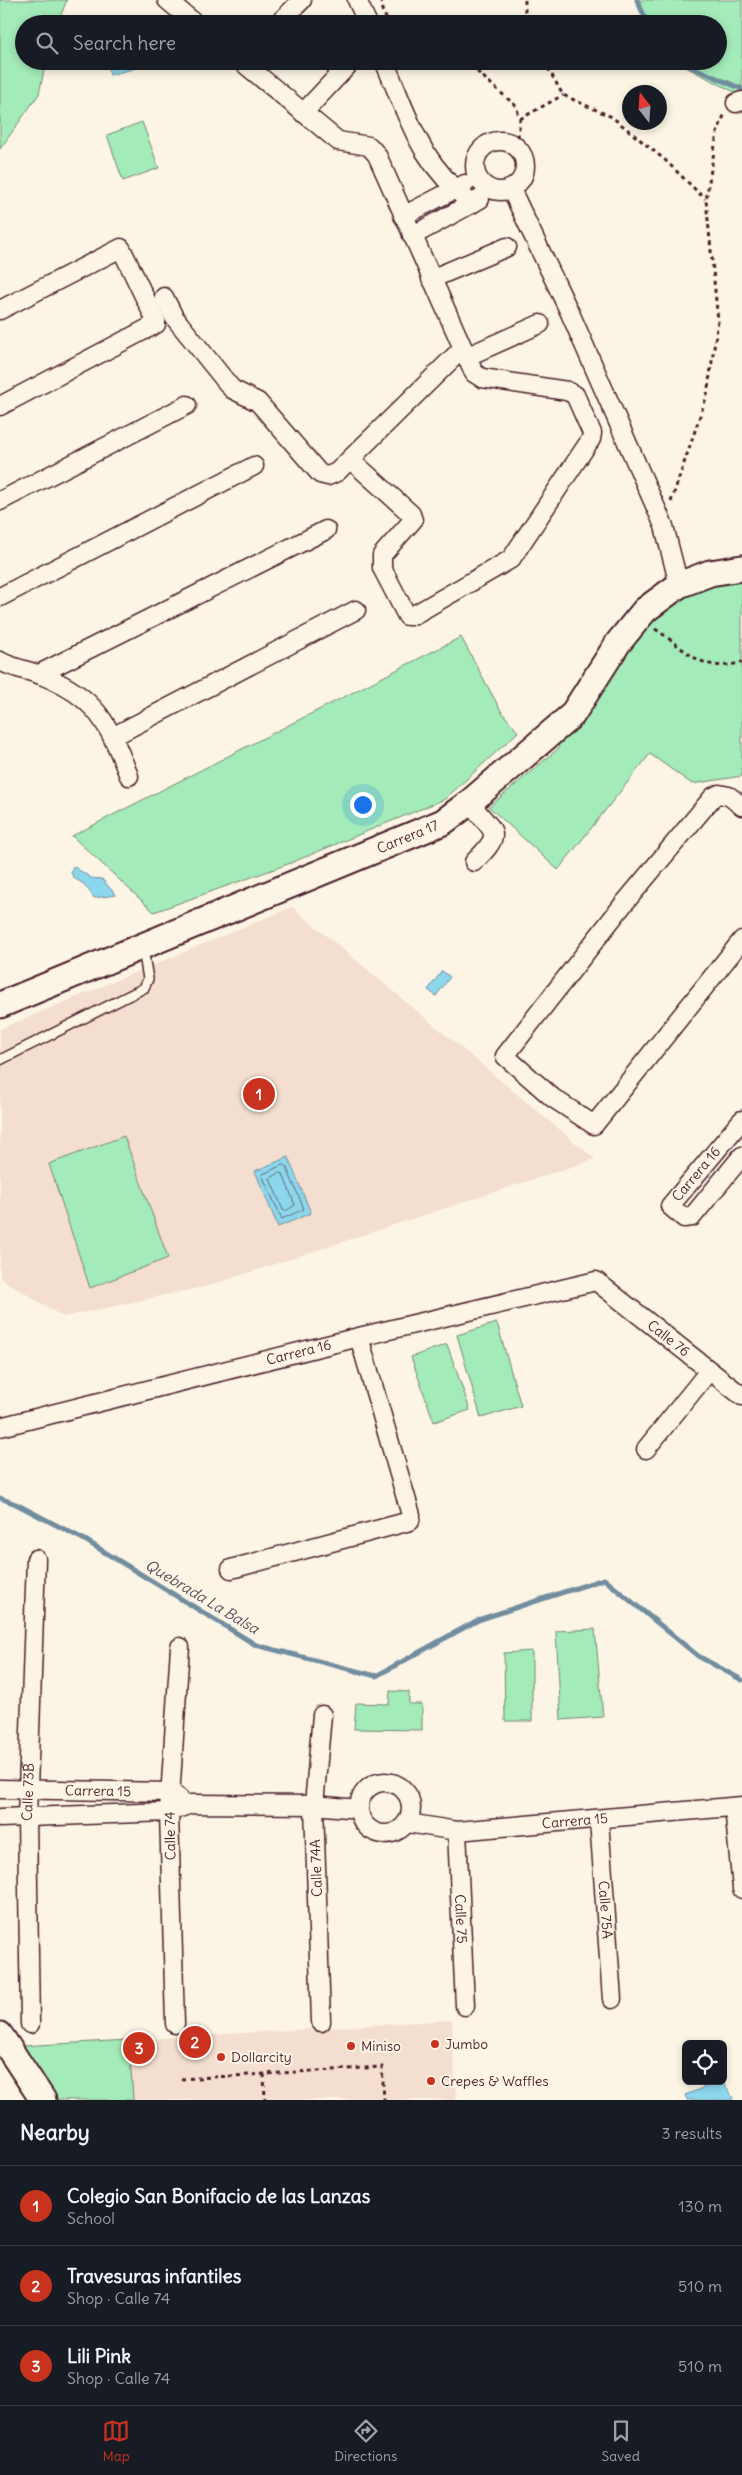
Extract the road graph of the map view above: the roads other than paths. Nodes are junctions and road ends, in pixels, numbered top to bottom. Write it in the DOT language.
graph roads {
  1 [pos="302,0"];
  2 [pos="357,0"];
  3 [pos="177,3"];
  4 [pos="188,15"];
  5 [pos="287,15"];
  6 [pos="364,15"];
  7 [pos="252,70"];
  8 [pos="344,70"];
  9 [pos="388,70"];
  10 [pos="303,113"];
  11 [pos="477,178"];
  12 [pos="455,190"];
  13 [pos="502,190"];
  14 [pos="472,204"];
  15 [pos="403,216"];
  16 [pos="412,236"];
  17 [pos="507,247"];
  18 [pos="431,279"];
  19 [pos="164,297"];
  20 [pos="0,310"];
  21 [pos="540,324"];
  22 [pos="464,352"];
  23 [pos="187,405"];
  24 [pos="0,406"];
  25 [pos="350,459"];
  26 [pos="254,466"];
  27 [pos="0,501"];
  28 [pos="326,530"];
  29 [pos="742,568"];
  30 [pos="679,585"];
  31 [pos="0,598"];
  32 [pos="356,610"];
  33 [pos="0,661"];
  34 [pos="39,674"];
  35 [pos="114,736"];
  36 [pos="129,776"];
  37 [pos="470,802"];
  38 [pos="742,806"];
  39 [pos="474,862"];
  40 [pos="742,940"];
  41 [pos="143,946"];
  42 [pos="0,1005"];
  43 [pos="0,1060"];
  44 [pos="742,1120"];
  45 [pos="742,1156"];
  46 [pos="596,1281"];
  47 [pos="359,1337"];
  48 [pos="708,1371"];
  49 [pos="742,1396"];
  50 [pos="0,1427"];
  51 [pos="646,1449"];
  52 [pos="36,1559"];
  53 [pos="231,1569"];
  54 [pos="180,1647"];
  55 [pos="322,1715"];
  56 [pos="0,1789"];
  57 [pos="28,1790"];
  58 [pos="170,1792"];
  59 [pos="191,1804"];
  60 [pos="314,1805"];
  61 [pos="738,1806"];
  62 [pos="359,1809"];
  63 [pos="169,1812"];
  64 [pos="27,1816"];
  65 [pos="0,1818"];
  66 [pos="599,1820"];
  67 [pos="408,1823"];
  68 [pos="457,1831"];
  69 [pos="742,1889"];
  70 [pos="612,1999"];
  71 [pos="465,2006"];
  72 [pos="321,2022"];
  73 [pos="30,2024"];
  74 [pos="174,2024"];
  75 [pos="0,2035"];
  76 [pos="0,2067"];
  77 [pos="24,2100"];
  78 [pos="42,2100"];
  1 -- 5 [label="street"];
  2 -- 6 [label="street"];
  3 -- 4 [label="street"];
  7 -- 10 [label="street"];
  8 -- 10 [label="street"];
  9 -- 12 [label="street"];
  10 -- 15 [label="street"];
  11 -- 12 [label="street"];
  11 -- 13 [label="street"];
  11 -- 13 [label="street"];
  12 -- 14 [label="street"];
  12 -- 15 [label="street"];
  13 -- 14 [label="street"];
  13 -- 30 [label="street"];
  14 -- 16 [label="street"];
  15 -- 16 [label="street"];
  16 -- 18 [label="street"];
  17 -- 18 [label="street"];
  18 -- 22 [label="street"];
  19 -- 25 [label="street"];
  20 -- 24 [label="street"];
  21 -- 22 [label="street"];
  22 -- 25 [label="street"];
  22 -- 25 [label="street"];
  23 -- 27 [label="street"];
  26 -- 31 [label="street"];
  28 -- 34 [label="street"];
  29 -- 30 [label="street, Carrera 17"];
  30 -- 37 [label="street, Carrera 17"];
  32 -- 35 [label="street"];
  33 -- 34 [label="street"];
  34 -- 35 [label="street"];
  35 -- 36 [label="street"];
  37 -- 39 [label="street"];
  37 -- 41 [label="street, Carrera 17"];
  38 -- 40 [label="street"];
  41 -- 42 [label="street, Carrera 17"];
  41 -- 43 [label="lane"];
  44 -- 45 [label="street, Carrera 16"];
  46 -- 47 [label="street, Carrera 16"];
  46 -- 48 [label="street, Calle 76"];
  47 -- 50 [label="street, Carrera 16"];
  47 -- 53 [label="street"];
  48 -- 49 [label="street, Calle 76"];
  48 -- 51 [label="street"];
  52 -- 57 [label="street, Calle 73B"];
  54 -- 58 [label="street, Calle 74"];
  55 -- 60 [label="street, Calle 74A"];
  56 -- 57 [label="street, Carrera 15"];
  57 -- 58 [label="street, Carrera 15"];
  57 -- 64 [label="street, Calle 73B"];
  58 -- 59 [label="street, Carrera 15"];
  58 -- 63 [label="street, Calle 74"];
  59 -- 60 [label="street, Carrera 15"];
  59 -- 63 [label="street, Carrera 15"];
  60 -- 62 [label="street, Carrera 15"];
  60 -- 72 [label="street, Calle 74A"];
  61 -- 66 [label="street, Carrera 15"];
  61 -- 69 [label="street"];
  62 -- 67 [label="street"];
  62 -- 67 [label="street"];
  63 -- 64 [label="street, Carrera 15"];
  63 -- 74 [label="street, Calle 74"];
  64 -- 65 [label="street, Carrera 15"];
  64 -- 73 [label="street, Calle 73B"];
  66 -- 68 [label="street, Carrera 15"];
  66 -- 70 [label="street, Calle 75A"];
  67 -- 68 [label="street, Carrera 15"];
  68 -- 71 [label="street, Calle 75"];
  75 -- 78 [label="street"];
  76 -- 77 [label="street"];
}
